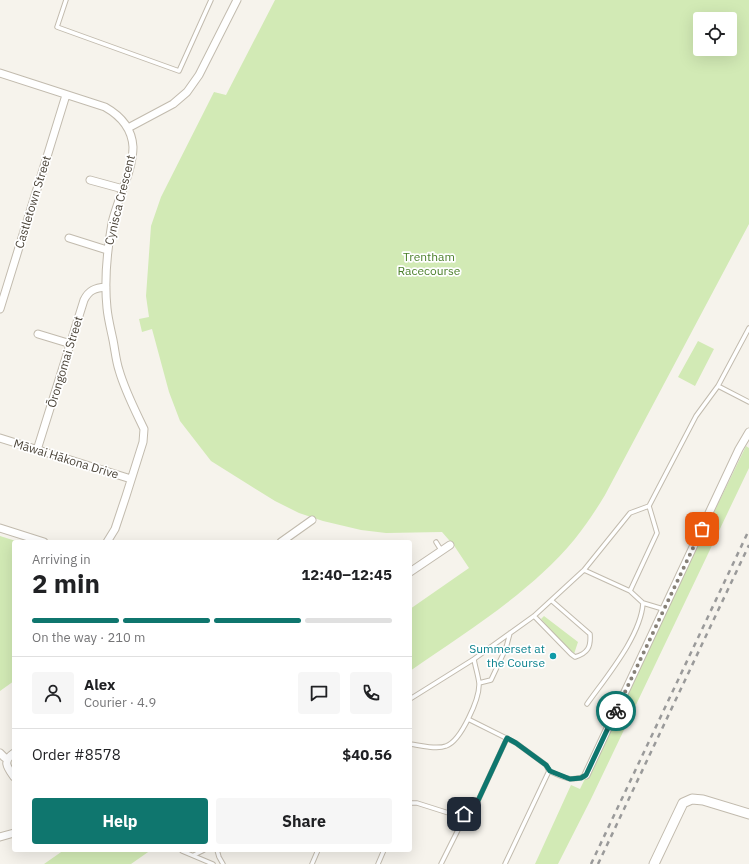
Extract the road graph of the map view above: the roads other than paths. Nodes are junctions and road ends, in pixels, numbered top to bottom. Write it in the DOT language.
graph roads {
  1 [pos="66,0"];
  2 [pos="212,0"];
  3 [pos="237,0"];
  4 [pos="0,73"];
  5 [pos="66,95"];
  6 [pos="128,128"];
  7 [pos="90,180"];
  8 [pos="122,189"];
  9 [pos="69,238"];
  10 [pos="107,250"];
  11 [pos="106,287"];
  12 [pos="0,309"];
  13 [pos="749,328"];
  14 [pos="38,334"];
  15 [pos="71,344"];
  16 [pos="718,386"];
  17 [pos="749,402"];
  18 [pos="749,432"];
  19 [pos="0,438"];
  20 [pos="37,450"];
  21 [pos="131,479"];
  22 [pos="649,506"];
  23 [pos="312,520"];
  24 [pos="0,528"];
  25 [pos="38,540"];
  26 [pos="108,540"];
  27 [pos="284,540"];
  28 [pos="436,542"];
  29 [pos="450,545"];
  30 [pos="441,550"];
  31 [pos="584,570"];
  32 [pos="412,571"];
  33 [pos="630,591"];
  34 [pos="552,601"];
  35 [pos="643,603"];
  36 [pos="664,609"];
  37 [pos="534,616"];
  38 [pos="510,633"];
  39 [pos="474,659"];
  40 [pos="479,684"];
  41 [pos="412,698"];
  42 [pos="587,704"];
  43 [pos="468,719"];
  44 [pos="507,738"];
  45 [pos="412,744"];
  46 [pos="0,753"];
  47 [pos="12,754"];
  48 [pos="7,758"];
  49 [pos="550,771"];
  50 [pos="12,774"];
  51 [pos="586,775"];
  52 [pos="412,803"];
  53 [pos="749,814"];
  54 [pos="458,816"];
  55 [pos="12,834"];
  56 [pos="0,837"];
  57 [pos="185,852"];
  58 [pos="200,852"];
  59 [pos="218,852"];
  60 [pos="317,852"];
  61 [pos="383,852"];
  62 [pos="194,855"];
  63 [pos="213,864"];
  64 [pos="223,864"];
  65 [pos="312,864"];
  66 [pos="378,864"];
  67 [pos="441,864"];
  68 [pos="505,864"];
  69 [pos="654,864"];
  1 -- 2 [label="lane"];
  3 -- 6 [label="street"];
  4 -- 5 [label="street"];
  5 -- 6 [label="street"];
  5 -- 12 [label="street, Castletown Street"];
  6 -- 8 [label="street, Cynisca Crescent"];
  7 -- 8 [label="street"];
  8 -- 10 [label="street, Cynisca Crescent"];
  9 -- 10 [label="street"];
  10 -- 11 [label="street, Cynisca Crescent"];
  11 -- 15 [label="street, Ōrongomai Street"];
  11 -- 21 [label="street, Cynisca Crescent"];
  13 -- 16 [label="lane"];
  14 -- 15 [label="street"];
  15 -- 20 [label="street, Ōrongomai Street"];
  16 -- 17 [label="lane"];
  16 -- 22 [label="lane"];
  18 -- 36 [label="street"];
  19 -- 20 [label="street, Māwai Hākona Drive"];
  20 -- 21 [label="street, Māwai Hākona Drive"];
  21 -- 26 [label="street, Cynisca Crescent"];
  22 -- 31 [label="lane"];
  22 -- 33 [label="lane"];
  23 -- 27 [label="street"];
  24 -- 25 [label="street"];
  28 -- 30 [label="lane"];
  29 -- 30 [label="street"];
  30 -- 32 [label="street"];
  31 -- 33 [label="lane"];
  31 -- 34 [label="lane"];
  33 -- 35 [label="lane"];
  34 -- 37 [label="lane"];
  34 -- 37 [label="lane"];
  35 -- 36 [label="lane"];
  35 -- 42 [label="lane"];
  36 -- 51 [label="street"];
  37 -- 38 [label="lane"];
  38 -- 39 [label="lane"];
  38 -- 40 [label="lane"];
  39 -- 40 [label="lane"];
  39 -- 41 [label="lane"];
  40 -- 43 [label="lane"];
  43 -- 44 [label="lane"];
  43 -- 45 [label="lane"];
  44 -- 49 [label="lane"];
  44 -- 54 [label="lane"];
  46 -- 48 [label="street"];
  47 -- 48 [label="street"];
  48 -- 50 [label="street"];
  49 -- 51 [label="lane"];
  49 -- 68 [label="lane"];
  52 -- 54 [label="lane"];
  53 -- 69 [label="street"];
  54 -- 67 [label="lane"];
  55 -- 56 [label="street"];
  57 -- 62 [label="lane"];
  58 -- 62 [label="lane"];
  59 -- 64 [label="lane"];
  60 -- 65 [label="lane"];
  61 -- 66 [label="lane"];
  62 -- 63 [label="lane"];
}
